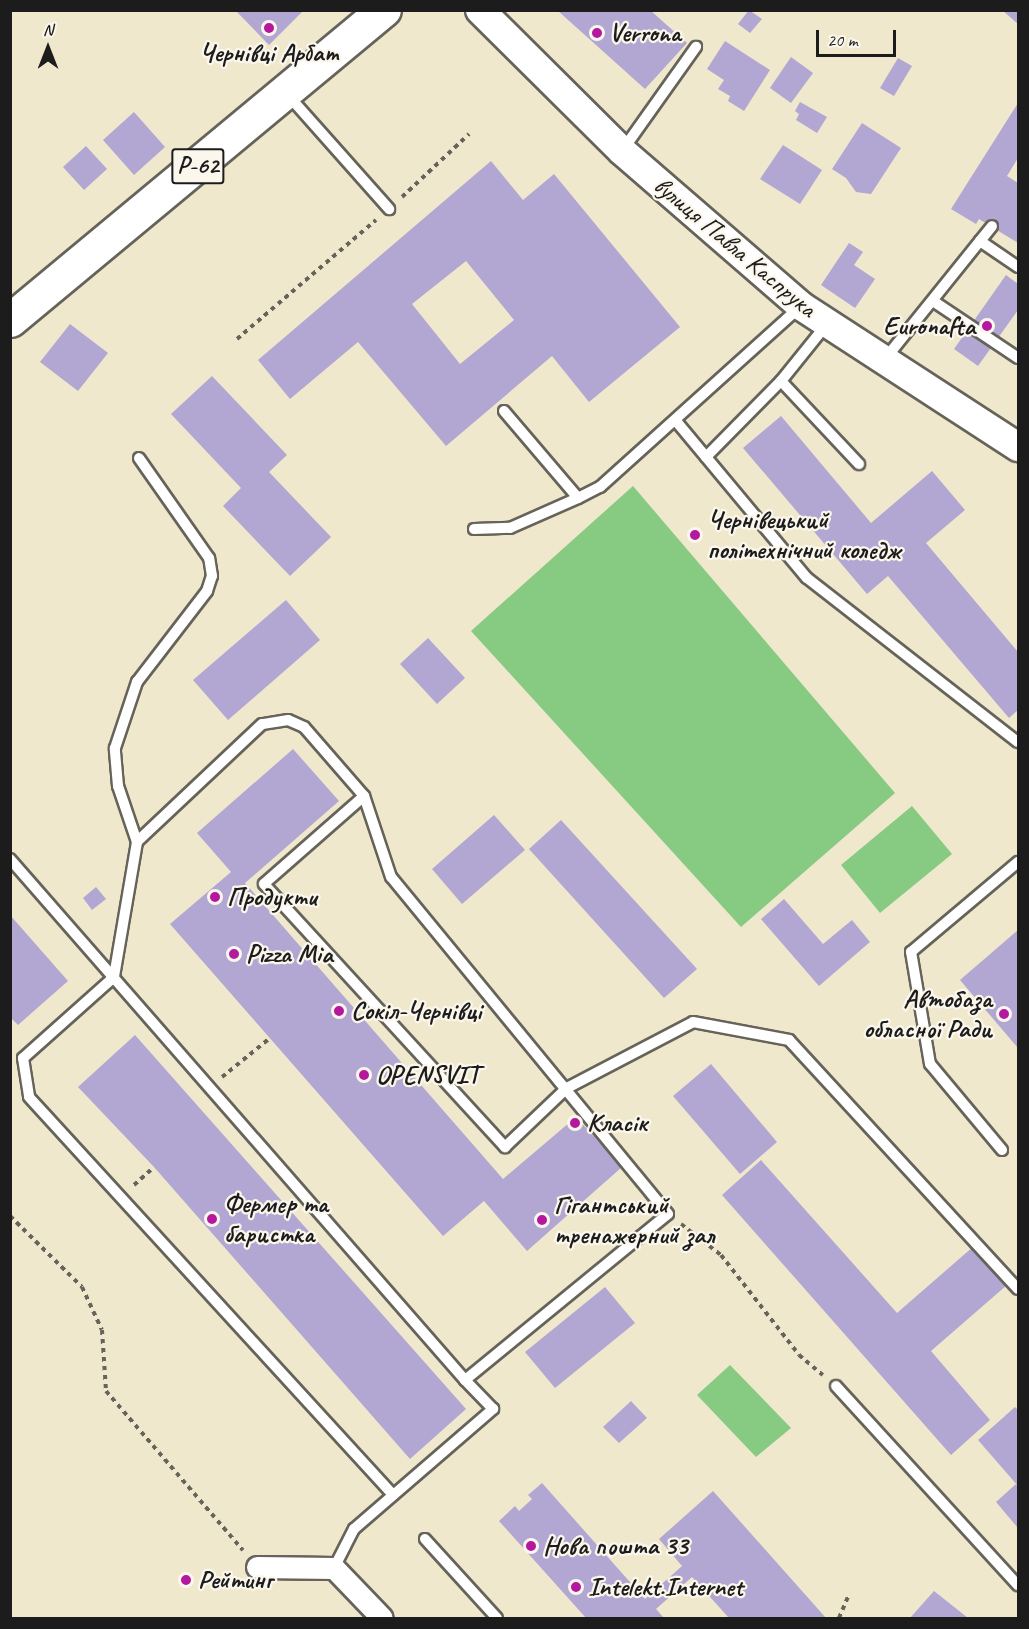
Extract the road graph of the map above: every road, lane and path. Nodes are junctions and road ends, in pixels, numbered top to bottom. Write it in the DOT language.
graph roads {
  1 [pos="384,10"];
  2 [pos="480,10"];
  3 [pos="696,47"];
  4 [pos="287,93"];
  5 [pos="469,134"];
  6 [pos="622,151"];
  7 [pos="389,209"];
  8 [pos="992,226"];
  9 [pos="980,241"];
  10 [pos="1018,267"];
  11 [pos="933,301"];
  12 [pos="801,306"];
  13 [pos="10,320"];
  14 [pos="827,324"];
  15 [pos="237,339"];
  16 [pos="1018,358"];
  17 [pos="883,362"];
  18 [pos="781,381"];
  19 [pos="504,411"];
  20 [pos="676,421"];
  21 [pos="1017,440"];
  22 [pos="706,457"];
  23 [pos="139,458"];
  24 [pos="859,464"];
  25 [pos="578,498"];
  26 [pos="474,529"];
  27 [pos="1018,742"];
  28 [pos="364,796"];
  29 [pos="137,842"];
  30 [pos="10,859"];
  31 [pos="1018,862"];
  32 [pos="114,977"];
  33 [pos="270,1038"];
  34 [pos="210,1087"];
  35 [pos="567,1088"];
  36 [pos="1002,1150"];
  37 [pos="154,1167"];
  38 [pos="118,1198"];
  39 [pos="669,1214"];
  40 [pos="10,1216"];
  41 [pos="1018,1289"];
  42 [pos="465,1380"];
  43 [pos="836,1386"];
  44 [pos="393,1496"];
  45 [pos="425,1539"];
  46 [pos="257,1567"];
  47 [pos="334,1568"];
  48 [pos="1016,1578"];
  49 [pos="848,1597"];
  50 [pos="382,1618"];
  51 [pos="497,1618"];
  52 [pos="839,1618"];
  1 -- 4 [label="main road, Р-62"];
  2 -- 6 [label="street, вулиця Павла Каспрука"];
  3 -- 6 [label="lane"];
  4 -- 7 [label="lane"];
  4 -- 13 [label="main road, Р-62"];
  5 -- 7 [label="path"];
  6 -- 12 [label="street, вулиця Павла Каспрука"];
  7 -- 15 [label="path"];
  8 -- 9 [label="lane"];
  9 -- 10 [label="lane"];
  9 -- 11 [label="lane"];
  11 -- 16 [label="lane"];
  11 -- 17 [label="lane"];
  12 -- 14 [label="street, вулиця Павла Каспрука"];
  12 -- 20 [label="lane"];
  14 -- 17 [label="street, вулиця Павла Каспрука"];
  14 -- 18 [label="lane"];
  17 -- 21 [label="street, вулиця Павла Каспрука"];
  18 -- 22 [label="lane"];
  18 -- 24 [label="lane"];
  19 -- 25 [label="lane"];
  20 -- 22 [label="lane"];
  20 -- 25 [label="lane"];
  22 -- 27 [label="lane"];
  23 -- 29 [label="lane"];
  25 -- 26 [label="lane"];
  28 -- 29 [label="lane"];
  28 -- 35 [label="lane"];
  28 -- 35 [label="lane"];
  29 -- 32 [label="lane"];
  30 -- 32 [label="lane"];
  31 -- 36 [label="lane"];
  32 -- 34 [label="lane"];
  32 -- 38 [label="lane"];
  33 -- 34 [label="path"];
  34 -- 42 [label="lane"];
  35 -- 39 [label="lane"];
  35 -- 41 [label="lane"];
  37 -- 38 [label="path"];
  38 -- 44 [label="lane"];
  39 -- 42 [label="lane"];
  39 -- 43 [label="path"];
  40 -- 46 [label="path"];
  42 -- 44 [label="lane"];
  43 -- 48 [label="lane"];
  44 -- 47 [label="lane"];
  45 -- 51 [label="lane"];
  46 -- 47 [label="street"];
  47 -- 50 [label="street"];
  49 -- 52 [label="path"];
}
